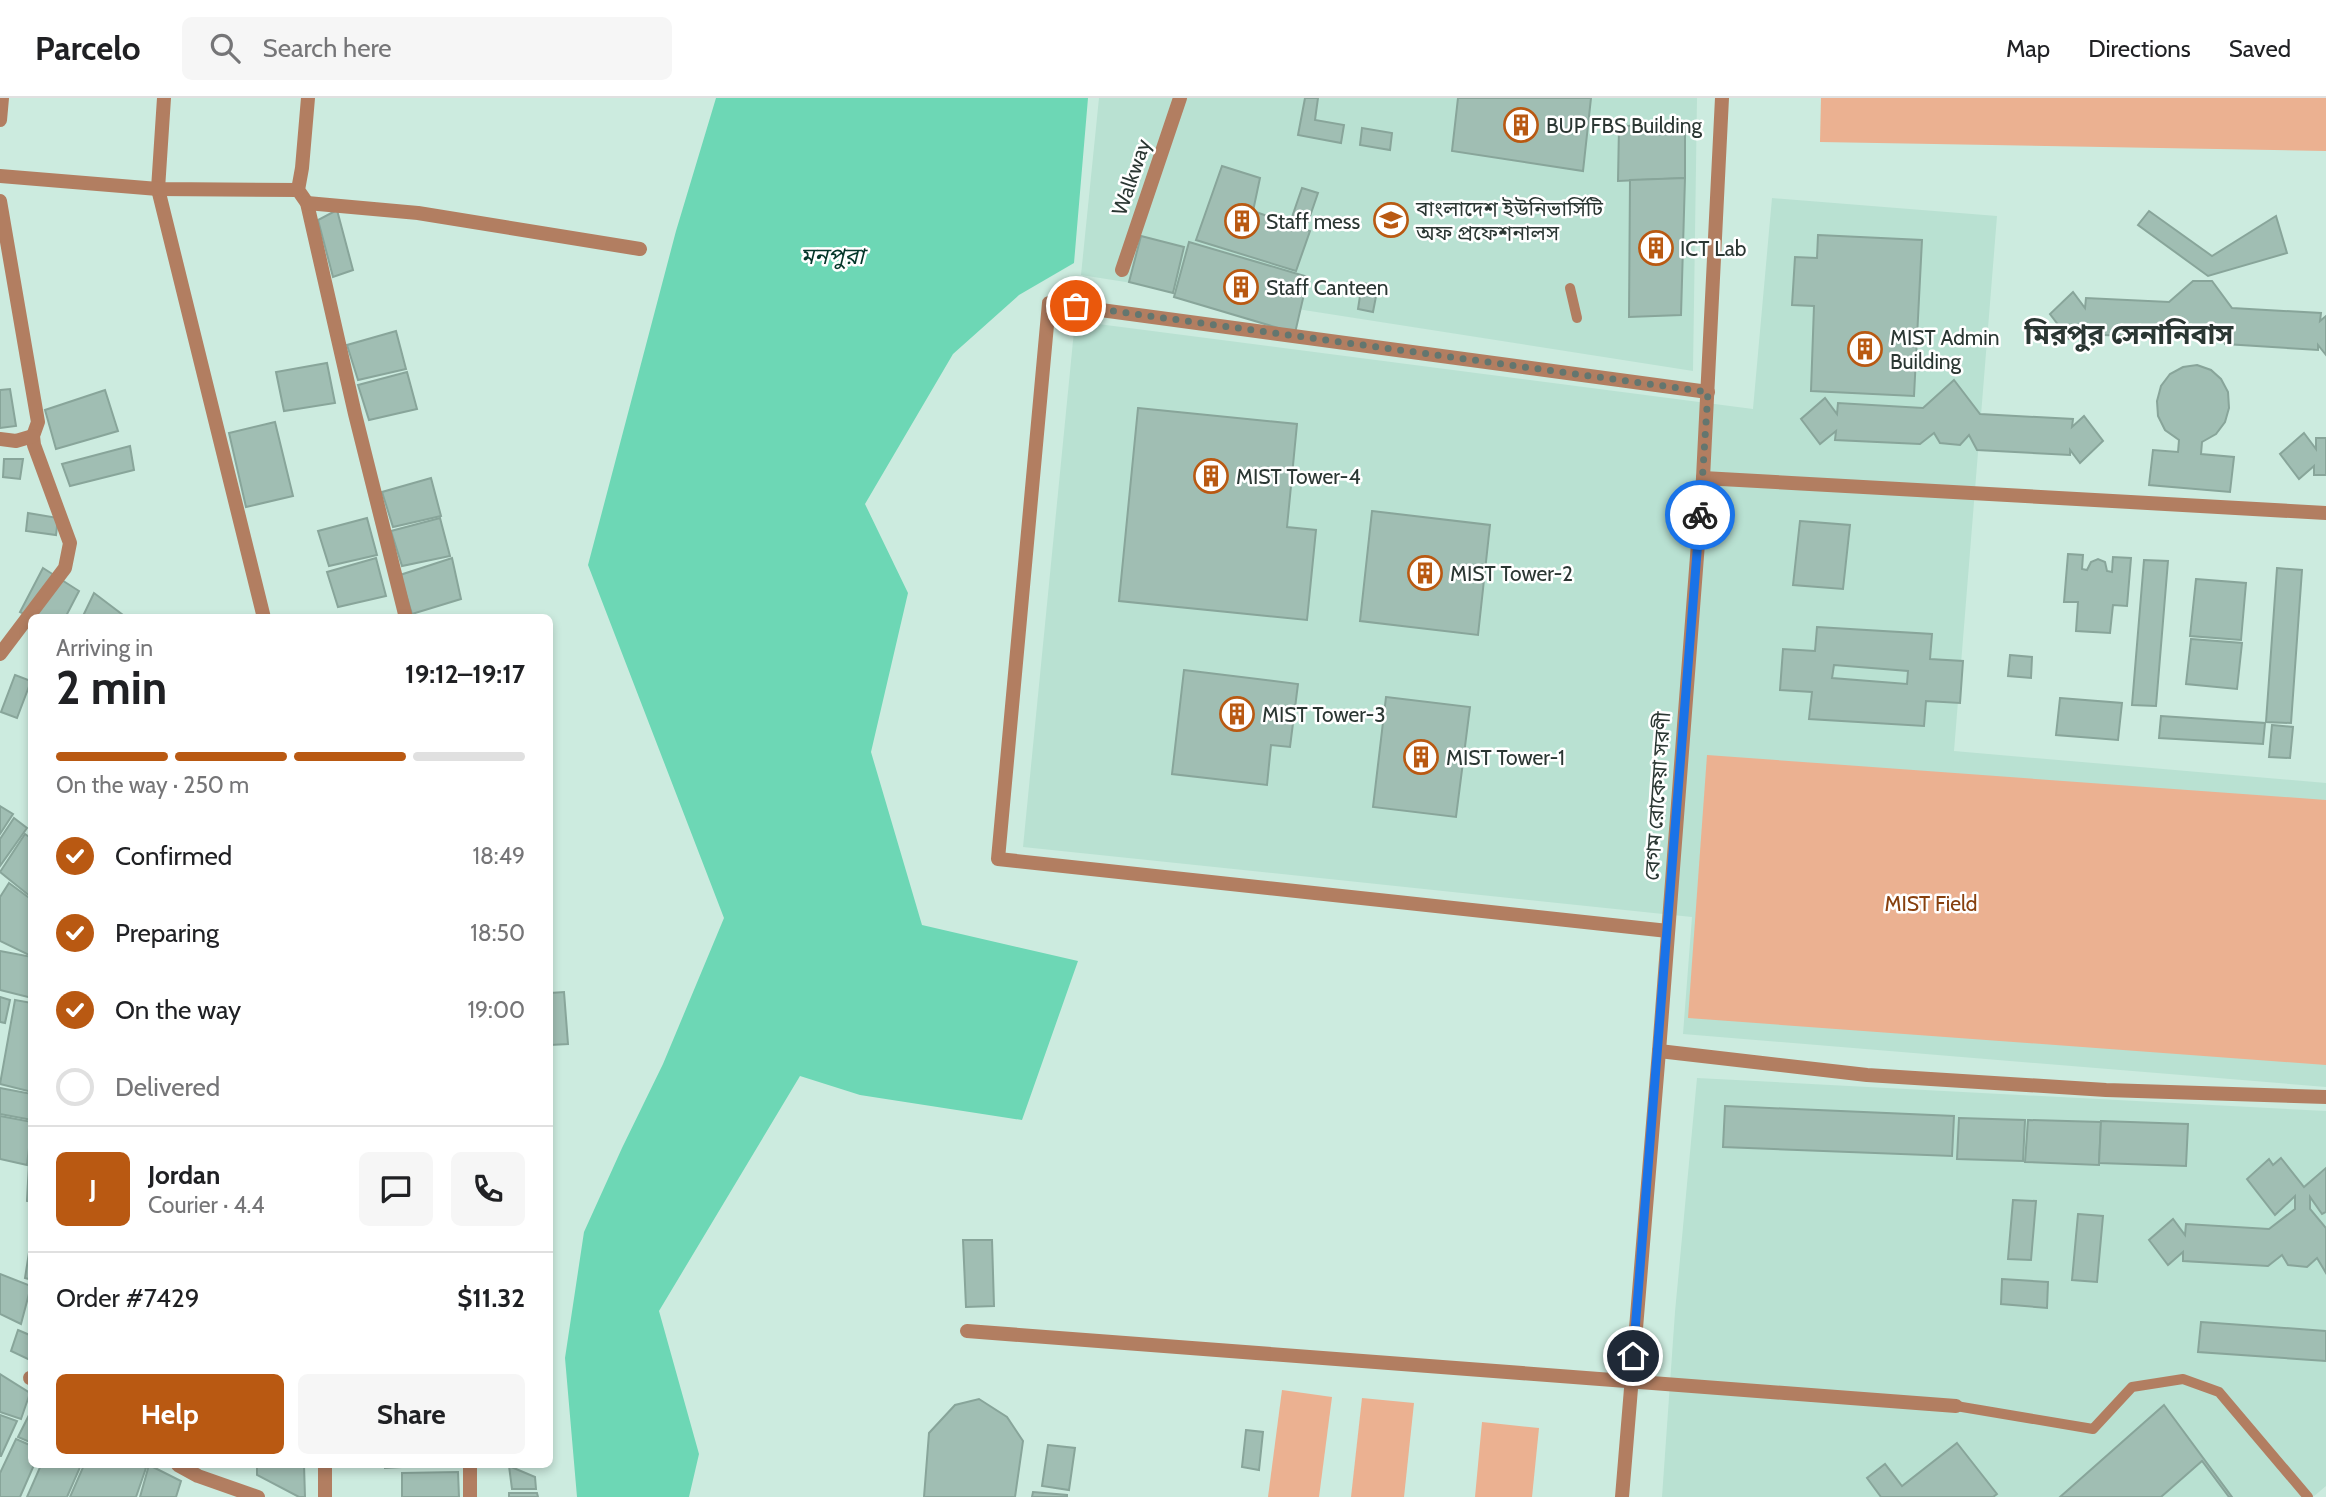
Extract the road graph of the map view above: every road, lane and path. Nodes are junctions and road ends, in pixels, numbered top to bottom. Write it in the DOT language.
graph roads {
  1 [pos="2,98"];
  2 [pos="164,98"];
  3 [pos="308,98"];
  4 [pos="1180,98"];
  5 [pos="1722,98"];
  6 [pos="0,120"];
  7 [pos="0,176"];
  8 [pos="158,188"];
  9 [pos="298,190"];
  10 [pos="0,201"];
  11 [pos="307,203"];
  12 [pos="640,249"];
  13 [pos="1122,270"];
  14 [pos="1570,288"];
  15 [pos="1577,318"];
  16 [pos="1708,392"];
  17 [pos="33,436"];
  18 [pos="0,439"];
  19 [pos="1703,478"];
  20 [pos="2326,513"];
  21 [pos="30,614"];
  22 [pos="263,614"];
  23 [pos="405,614"];
  24 [pos="28,617"];
  25 [pos="0,654"];
  26 [pos="1668,931"];
  27 [pos="1659,1051"];
  28 [pos="2326,1097"];
  29 [pos="967,1331"];
  30 [pos="1631,1382"];
  31 [pos="1956,1406"];
  32 [pos="183,1468"];
  33 [pos="325,1468"];
  34 [pos="470,1468"];
  35 [pos="258,1497"];
  36 [pos="325,1497"];
  37 [pos="470,1497"];
  38 [pos="1622,1497"];
  39 [pos="2308,1497"];
  1 -- 6 [label="street"];
  2 -- 8 [label="street"];
  3 -- 9 [label="street"];
  4 -- 13 [label="street, Walkway"];
  5 -- 16 [label="street, বেগম রোকেয়া সরণী"];
  7 -- 8 [label="street"];
  8 -- 9 [label="street"];
  8 -- 22 [label="street"];
  9 -- 11 [label="street"];
  10 -- 17 [label="street"];
  11 -- 12 [label="street"];
  11 -- 23 [label="street"];
  14 -- 15 [label="lane"];
  16 -- 19 [label="street, বেগম রোকেয়া সরণী"];
  16 -- 26 [label="street"];
  17 -- 18 [label="street"];
  17 -- 21 [label="street"];
  19 -- 20 [label="street"];
  19 -- 26 [label="street, বেগম রোকেয়া সরণী"];
  24 -- 25 [label="street"];
  26 -- 27 [label="street, বেগম রোকেয়া সরণী"];
  27 -- 28 [label="street"];
  27 -- 30 [label="street, বেগম রোকেয়া সরণী"];
  29 -- 30 [label="street"];
  30 -- 31 [label="street"];
  30 -- 38 [label="street, বেগম রোকেয়া সরণী"];
  31 -- 39 [label="lane"];
  32 -- 35 [label="street"];
  33 -- 36 [label="street"];
  34 -- 37 [label="street"];
}
